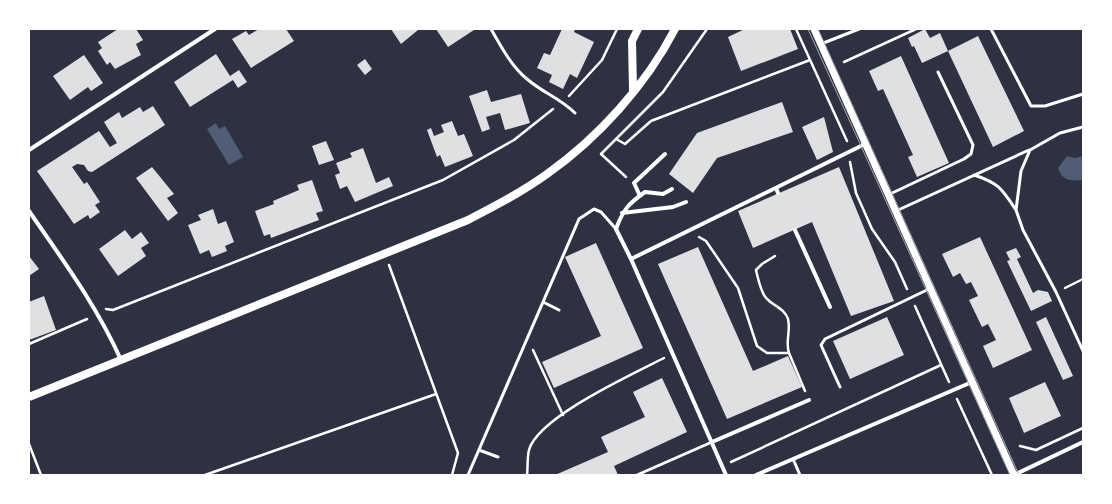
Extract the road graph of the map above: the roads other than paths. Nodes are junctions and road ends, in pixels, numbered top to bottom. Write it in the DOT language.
graph roads {
  1 [pos="215,29"];
  2 [pos="490,29"];
  3 [pos="638,29"];
  4 [pos="675,29"];
  5 [pos="814,29"];
  6 [pos="859,29"];
  7 [pos="991,29"];
  8 [pos="821,44"];
  9 [pos="938,72"];
  10 [pos="634,90"];
  11 [pos="1083,94"];
  12 [pos="575,113"];
  13 [pos="1083,127"];
  14 [pos="865,144"];
  15 [pos="29,150"];
  16 [pos="1030,150"];
  17 [pos="665,154"];
  18 [pos="974,175"];
  19 [pos="776,188"];
  20 [pos="672,189"];
  21 [pos="778,193"];
  22 [pos="888,195"];
  23 [pos="640,196"];
  24 [pos="686,202"];
  25 [pos="1016,210"];
  26 [pos="29,211"];
  27 [pos="896,211"];
  28 [pos="622,213"];
  29 [pos="616,229"];
  30 [pos="795,230"];
  31 [pos="631,258"];
  32 [pos="930,288"];
  33 [pos="543,302"];
  34 [pos="830,307"];
  35 [pos="559,310"];
  36 [pos="1083,351"];
  37 [pos="121,360"];
  38 [pos="972,382"];
  39 [pos="840,387"];
  40 [pos="29,397"];
  41 [pos="809,400"];
  42 [pos="712,442"];
  43 [pos="1083,442"];
  44 [pos="479,450"];
  45 [pos="498,457"];
  46 [pos="792,459"];
  47 [pos="468,475"];
  48 [pos="637,475"];
  49 [pos="726,475"];
  50 [pos="756,475"];
  51 [pos="800,475"];
  52 [pos="1014,475"];
  1 -- 15 [label="street"];
  2 -- 12 [label="lane"];
  3 -- 10 [label="main road"];
  4 -- 10 [label="main road"];
  5 -- 8 [label="street"];
  6 -- 8 [label="lane"];
  7 -- 11 [label="lane"];
  8 -- 14 [label="street"];
  9 -- 22 [label="lane"];
  10 -- 37 [label="main road"];
  13 -- 16 [label="lane"];
  14 -- 19 [label="street"];
  14 -- 22 [label="street"];
  16 -- 18 [label="lane"];
  16 -- 25 [label="lane"];
  17 -- 23 [label="street"];
  18 -- 25 [label="lane"];
  18 -- 27 [label="lane"];
  19 -- 21 [label="street"];
  19 -- 31 [label="street"];
  20 -- 23 [label="street"];
  22 -- 27 [label="street"];
  23 -- 28 [label="street"];
  24 -- 28 [label="street"];
  25 -- 36 [label="lane"];
  26 -- 37 [label="street"];
  27 -- 32 [label="street"];
  28 -- 29 [label="street"];
  29 -- 31 [label="street"];
  29 -- 33 [label="lane"];
  30 -- 34 [label="street"];
  31 -- 42 [label="street"];
  32 -- 38 [label="street"];
  32 -- 39 [label="lane"];
  33 -- 35 [label="lane"];
  33 -- 44 [label="lane"];
  37 -- 40 [label="main road"];
  38 -- 46 [label="street"];
  38 -- 52 [label="street"];
  41 -- 42 [label="street"];
  42 -- 48 [label="lane"];
  42 -- 49 [label="street"];
  43 -- 52 [label="street"];
  44 -- 45 [label="lane"];
  44 -- 47 [label="lane"];
  46 -- 50 [label="street"];
  46 -- 51 [label="lane"];
}
